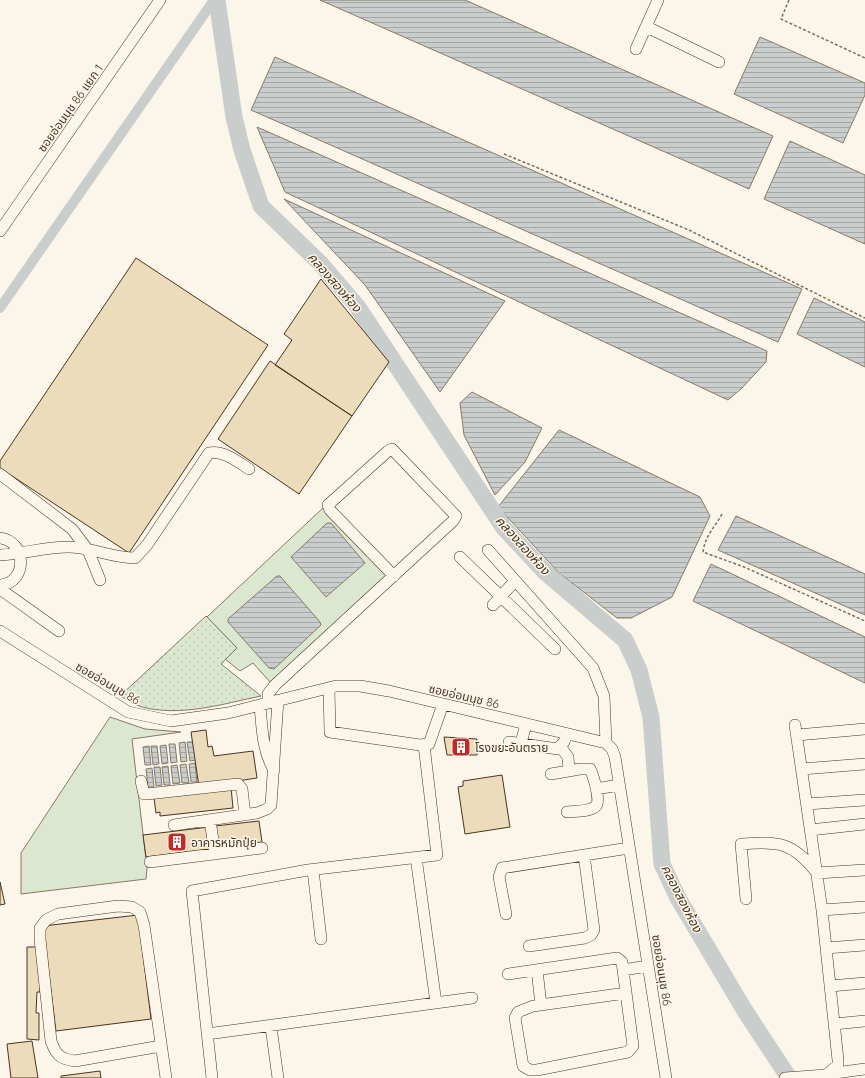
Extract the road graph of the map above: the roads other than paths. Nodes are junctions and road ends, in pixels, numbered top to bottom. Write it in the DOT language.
graph roads {
  1 [pos="160,0"];
  2 [pos="658,0"];
  3 [pos="646,27"];
  4 [pos="636,50"];
  5 [pos="719,62"];
  6 [pos="0,231"];
  7 [pos="250,469"];
  8 [pos="0,474"];
  9 [pos="0,538"];
  10 [pos="88,550"];
  11 [pos="488,550"];
  12 [pos="20,554"];
  13 [pos="0,555"];
  14 [pos="460,557"];
  15 [pos="394,576"];
  16 [pos="100,580"];
  17 [pos="516,581"];
  18 [pos="0,585"];
  19 [pos="0,589"];
  20 [pos="497,601"];
  21 [pos="0,631"];
  22 [pos="59,631"];
  23 [pos="555,649"];
  24 [pos="329,688"];
  25 [pos="269,703"];
  26 [pos="443,704"];
  27 [pos="526,724"];
  28 [pos="865,729"];
  29 [pos="567,734"];
  30 [pos="509,742"];
  31 [pos="521,743"];
  32 [pos="606,743"];
  33 [pos="424,745"];
  34 [pos="560,746"];
  35 [pos="865,764"];
  36 [pos="802,769"];
  37 [pos="274,770"];
  38 [pos="569,770"];
  39 [pos="551,774"];
  40 [pos="141,781"];
  41 [pos="619,785"];
  42 [pos="596,789"];
  43 [pos="865,800"];
  44 [pos="807,804"];
  45 [pos="567,812"];
  46 [pos="245,815"];
  47 [pos="210,820"];
  48 [pos="865,824"];
  49 [pos="174,825"];
  50 [pos="810,830"];
  51 [pos="262,848"];
  52 [pos="629,848"];
  53 [pos="215,854"];
  54 [pos="584,856"];
  55 [pos="416,857"];
  56 [pos="150,862"];
  57 [pos="313,870"];
  58 [pos="865,870"];
  59 [pos="817,873"];
  60 [pos="746,899"];
  61 [pos="865,907"];
  62 [pos="822,910"];
  63 [pos="506,914"];
  64 [pos="321,939"];
  65 [pos="865,945"];
  66 [pos="528,946"];
  67 [pos="826,948"];
  68 [pos="648,966"];
  69 [pos="537,970"];
  70 [pos="623,970"];
  71 [pos="508,974"];
  72 [pos="865,983"];
  73 [pos="830,986"];
  74 [pos="626,993"];
  75 [pos="472,998"];
  76 [pos="436,1003"];
  77 [pos="541,1005"];
  78 [pos="865,1021"];
  79 [pos="834,1024"];
  80 [pos="271,1027"];
  81 [pos="207,1034"];
  82 [pos="161,1046"];
  83 [pos="865,1069"];
  84 [pos="826,1075"];
  85 [pos="166,1078"];
  86 [pos="212,1078"];
  87 [pos="278,1078"];
  88 [pos="666,1078"];
  89 [pos="786,1078"];
  1 -- 6 [label="street, ซอยอ่อนนุช 86 แยก 1"];
  2 -- 3 [label="street"];
  3 -- 4 [label="street"];
  3 -- 5 [label="street"];
  7 -- 10 [label="street"];
  8 -- 10 [label="street"];
  9 -- 12 [label="street"];
  10 -- 12 [label="street"];
  10 -- 16 [label="street"];
  11 -- 17 [label="street"];
  12 -- 13 [label="street"];
  12 -- 18 [label="street"];
  14 -- 20 [label="street"];
  15 -- 15 [label="street"];
  15 -- 25 [label="street"];
  17 -- 20 [label="street"];
  17 -- 32 [label="street"];
  19 -- 22 [label="street"];
  20 -- 23 [label="street"];
  21 -- 25 [label="street, ซอยอ่อนนุช 86"];
  24 -- 25 [label="street, ซอยอ่อนนุช 86"];
  24 -- 26 [label="street, ซอยอ่อนนุช 86"];
  24 -- 33 [label="street"];
  25 -- 37 [label="street"];
  25 -- 37 [label="street"];
  26 -- 27 [label="street, ซอยอ่อนนุช 86"];
  26 -- 33 [label="street"];
  27 -- 29 [label="street, ซอยอ่อนนุช 86"];
  27 -- 31 [label="street"];
  28 -- 36 [label="street"];
  29 -- 32 [label="street, ซอยอ่อนนุช 86"];
  29 -- 34 [label="street"];
  30 -- 31 [label="street"];
  31 -- 34 [label="street"];
  32 -- 41 [label="street, ซอยอ่อนนุช 86"];
  33 -- 55 [label="street"];
  34 -- 38 [label="street"];
  35 -- 36 [label="street"];
  36 -- 44 [label="street"];
  37 -- 46 [label="street"];
  38 -- 39 [label="street"];
  38 -- 42 [label="street"];
  40 -- 46 [label="street"];
  41 -- 42 [label="street"];
  41 -- 52 [label="street, ซอยอ่อนนุช 86"];
  42 -- 45 [label="street"];
  43 -- 44 [label="street"];
  44 -- 50 [label="street"];
  46 -- 47 [label="street"];
  47 -- 49 [label="street"];
  47 -- 53 [label="street"];
  48 -- 50 [label="street"];
  50 -- 59 [label="street"];
  51 -- 53 [label="street"];
  52 -- 54 [label="street"];
  52 -- 68 [label="street, ซอยอ่อนนุช 86"];
  53 -- 56 [label="street"];
  54 -- 63 [label="street"];
  54 -- 66 [label="street"];
  55 -- 57 [label="street"];
  55 -- 76 [label="street"];
  57 -- 64 [label="street"];
  57 -- 81 [label="street"];
  58 -- 59 [label="street"];
  59 -- 60 [label="street"];
  59 -- 62 [label="street"];
  61 -- 62 [label="street"];
  62 -- 67 [label="street"];
  65 -- 67 [label="street"];
  67 -- 73 [label="street"];
  68 -- 70 [label="street"];
  68 -- 88 [label="street, ซอยอ่อนนุช 86"];
  69 -- 70 [label="street"];
  69 -- 71 [label="street"];
  69 -- 77 [label="street"];
  70 -- 74 [label="street"];
  72 -- 73 [label="street"];
  73 -- 79 [label="street"];
  74 -- 77 [label="street"];
  74 -- 77 [label="street"];
  75 -- 76 [label="street"];
  76 -- 80 [label="street"];
  78 -- 79 [label="street"];
  79 -- 84 [label="street"];
  80 -- 81 [label="street"];
  80 -- 87 [label="street"];
  81 -- 86 [label="street"];
  82 -- 82 [label="street"];
  82 -- 85 [label="street"];
  83 -- 84 [label="street"];
  84 -- 89 [label="street"];
}
